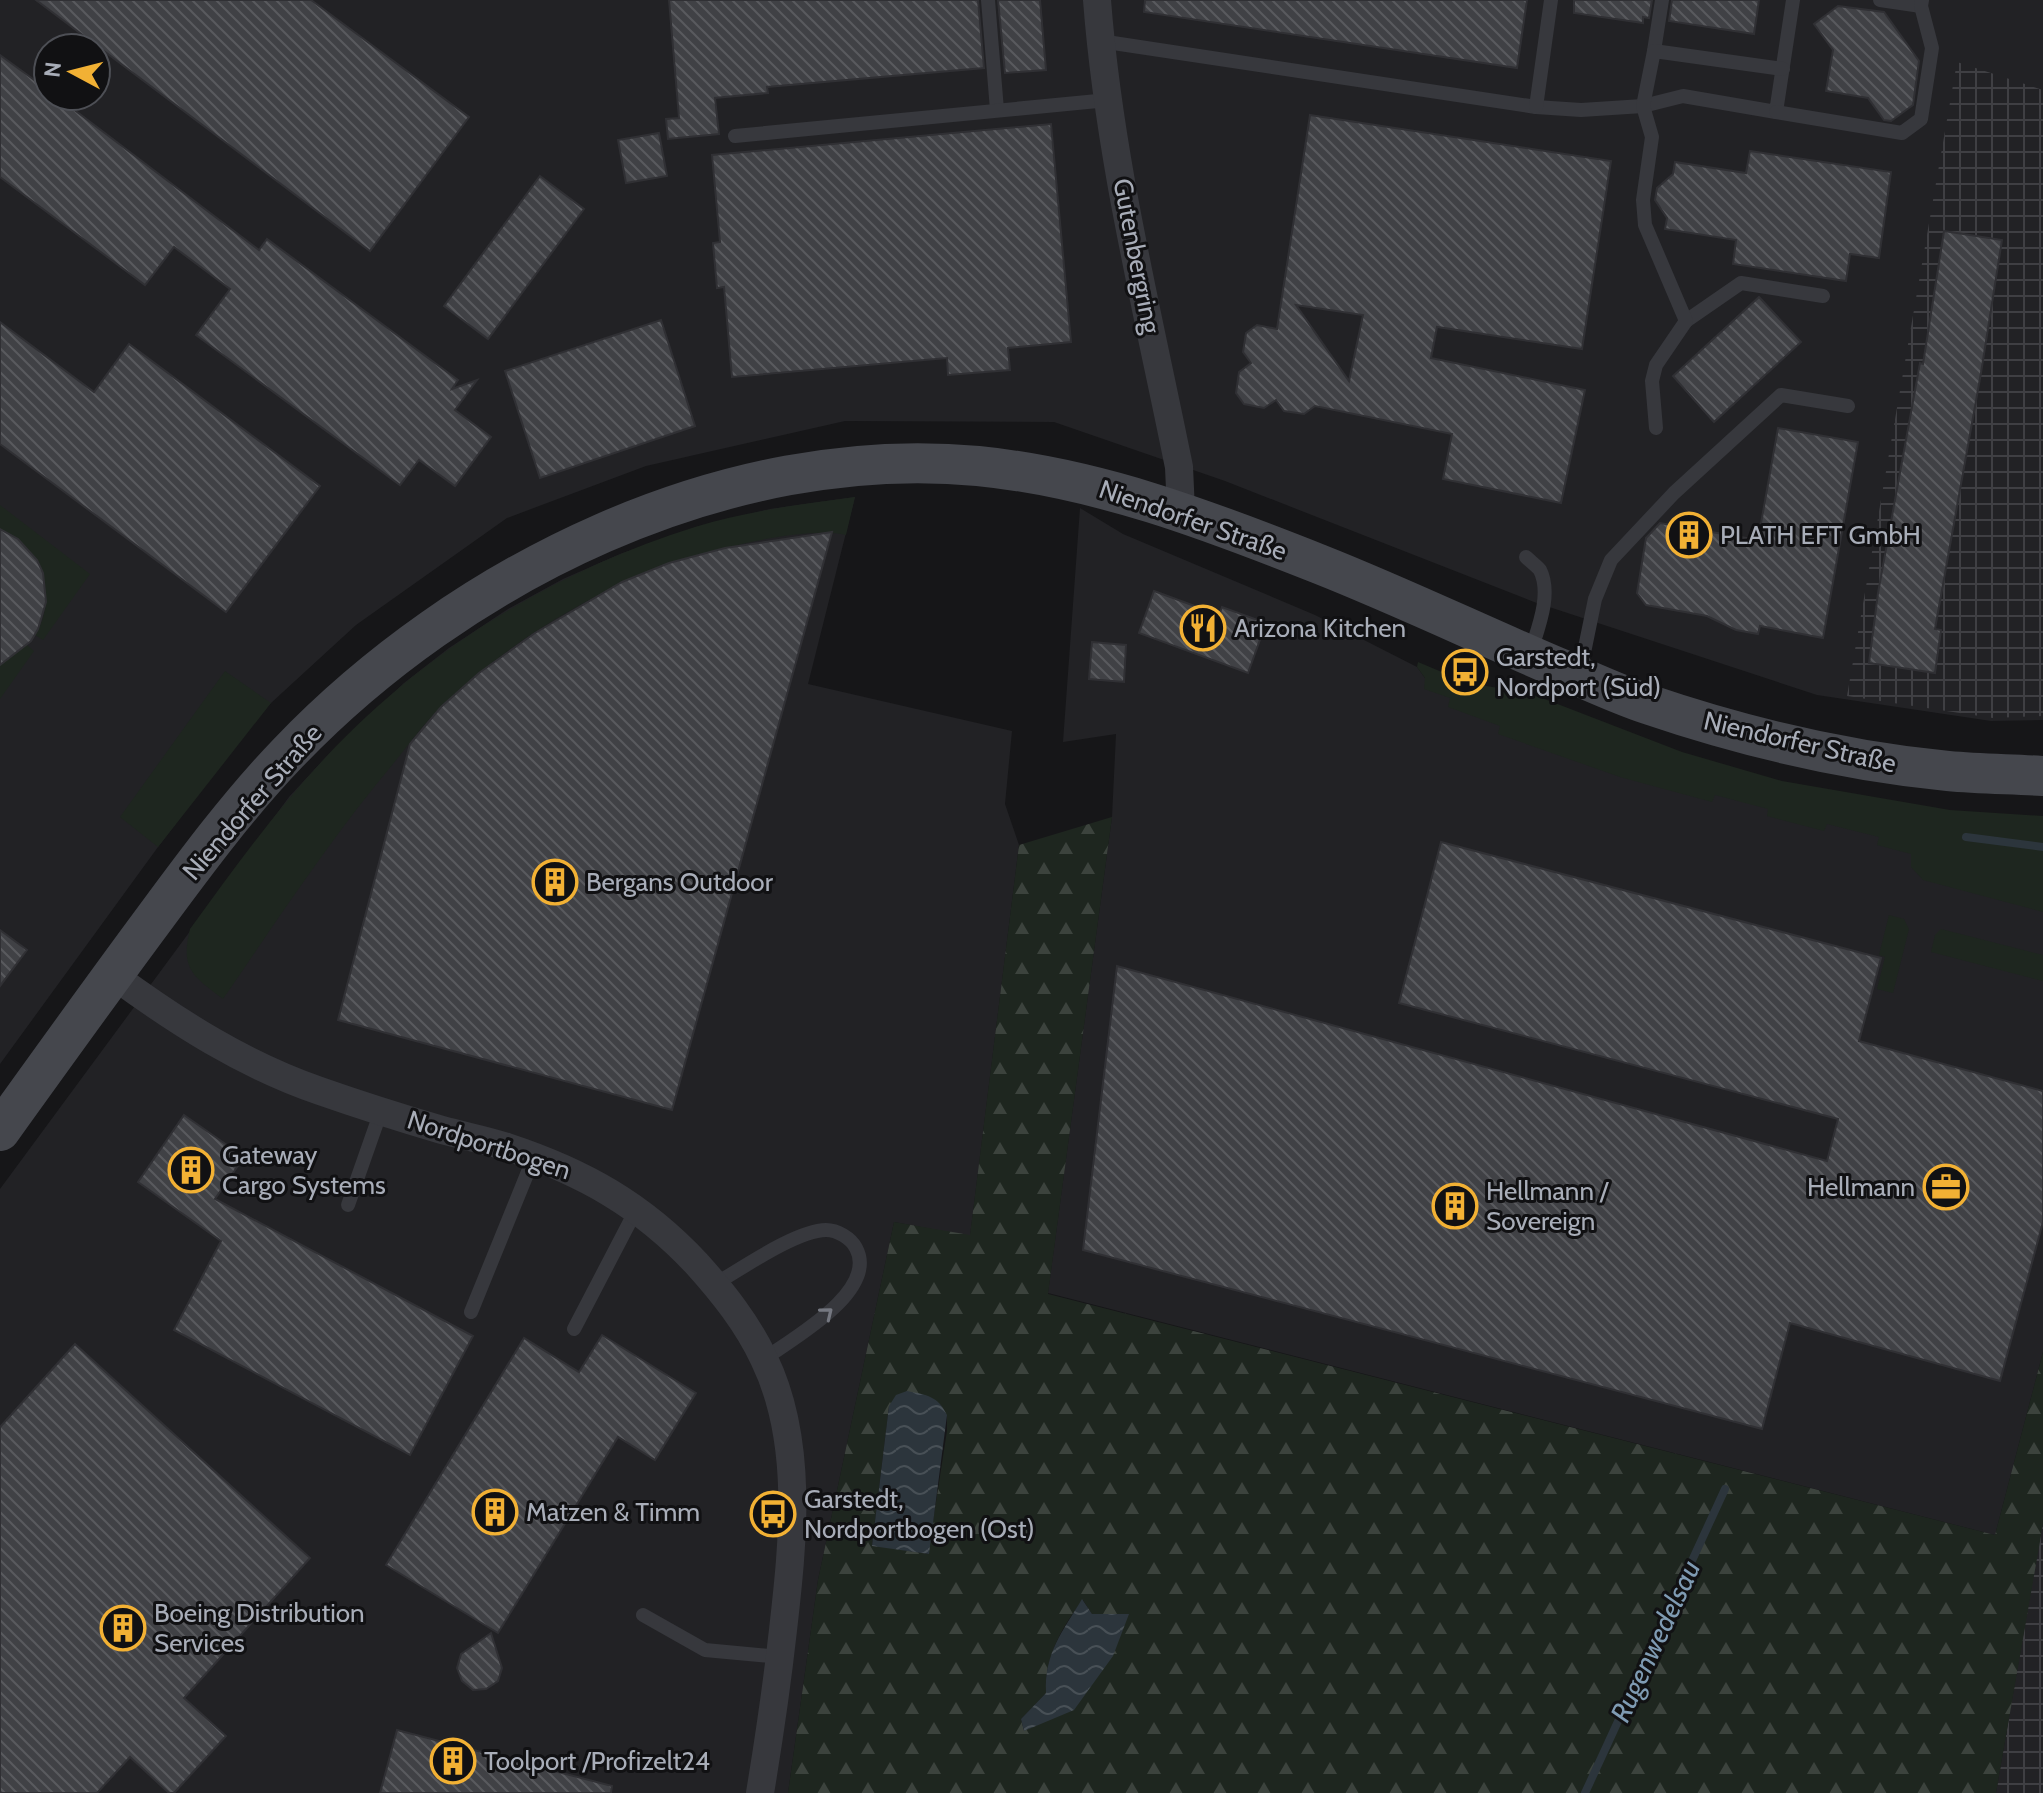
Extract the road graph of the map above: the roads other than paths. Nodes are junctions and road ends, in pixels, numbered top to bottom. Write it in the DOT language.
graph roads {
  1 [pos="988,0"];
  2 [pos="1097,0"];
  3 [pos="1551,0"];
  4 [pos="1662,0"];
  5 [pos="1793,0"];
  6 [pos="1880,0"];
  7 [pos="1922,3"];
  8 [pos="1100,41"];
  9 [pos="1654,51"];
  10 [pos="1783,69"];
  11 [pos="1108,100"];
  12 [pos="1643,106"];
  13 [pos="1536,107"];
  14 [pos="997,110"];
  15 [pos="1776,112"];
  16 [pos="735,136"];
  17 [pos="1823,296"];
  18 [pos="1686,321"];
  19 [pos="1848,406"];
  20 [pos="1656,428"];
  21 [pos="1181,511"];
  22 [pos="1526,557"];
  23 [pos="1530,655"];
  24 [pos="1579,676"];
  25 [pos="2043,776"];
  26 [pos="113,975"];
  27 [pos="381,1111"];
  28 [pos="0,1131"];
  29 [pos="534,1157"];
  30 [pos="348,1205"];
  31 [pos="636,1210"];
  32 [pos="715,1284"];
  33 [pos="471,1312"];
  34 [pos="574,1329"];
  35 [pos="764,1359"];
  36 [pos="643,1615"];
  37 [pos="780,1657"];
  38 [pos="760,1793"];
  1 -- 14 [label="lane"];
  2 -- 8 [label="street, Gutenbergring"];
  3 -- 13 [label="lane"];
  4 -- 9 [label="lane"];
  5 -- 10 [label="lane"];
  6 -- 7 [label="lane"];
  7 -- 15 [label="lane"];
  8 -- 11 [label="street, Gutenbergring"];
  8 -- 13 [label="lane"];
  9 -- 10 [label="lane"];
  9 -- 12 [label="lane"];
  10 -- 15 [label="lane"];
  11 -- 14 [label="lane"];
  11 -- 21 [label="street, Gutenbergring"];
  12 -- 13 [label="lane"];
  12 -- 15 [label="lane"];
  12 -- 18 [label="lane"];
  14 -- 16 [label="lane"];
  17 -- 18 [label="lane"];
  18 -- 20 [label="lane"];
  19 -- 24 [label="lane"];
  21 -- 23 [label="main road, Niendorfer Straße"];
  21 -- 26 [label="main road, Niendorfer Straße"];
  22 -- 23 [label="lane"];
  23 -- 24 [label="main road, Niendorfer Straße"];
  24 -- 25 [label="main road, Niendorfer Straße"];
  26 -- 27 [label="street, Nordportbogen"];
  26 -- 28 [label="main road, Niendorfer Straße"];
  27 -- 29 [label="street, Nordportbogen"];
  27 -- 30 [label="lane"];
  29 -- 31 [label="street, Nordportbogen"];
  29 -- 33 [label="lane"];
  31 -- 32 [label="street, Nordportbogen"];
  31 -- 34 [label="lane"];
  32 -- 35 [label="street, Nordportbogen"];
  35 -- 32 [label="lane, one-way"];
  35 -- 37 [label="street, Nordportbogen"];
  36 -- 37 [label="lane"];
  37 -- 38 [label="street, Nordportbogen"];
}
